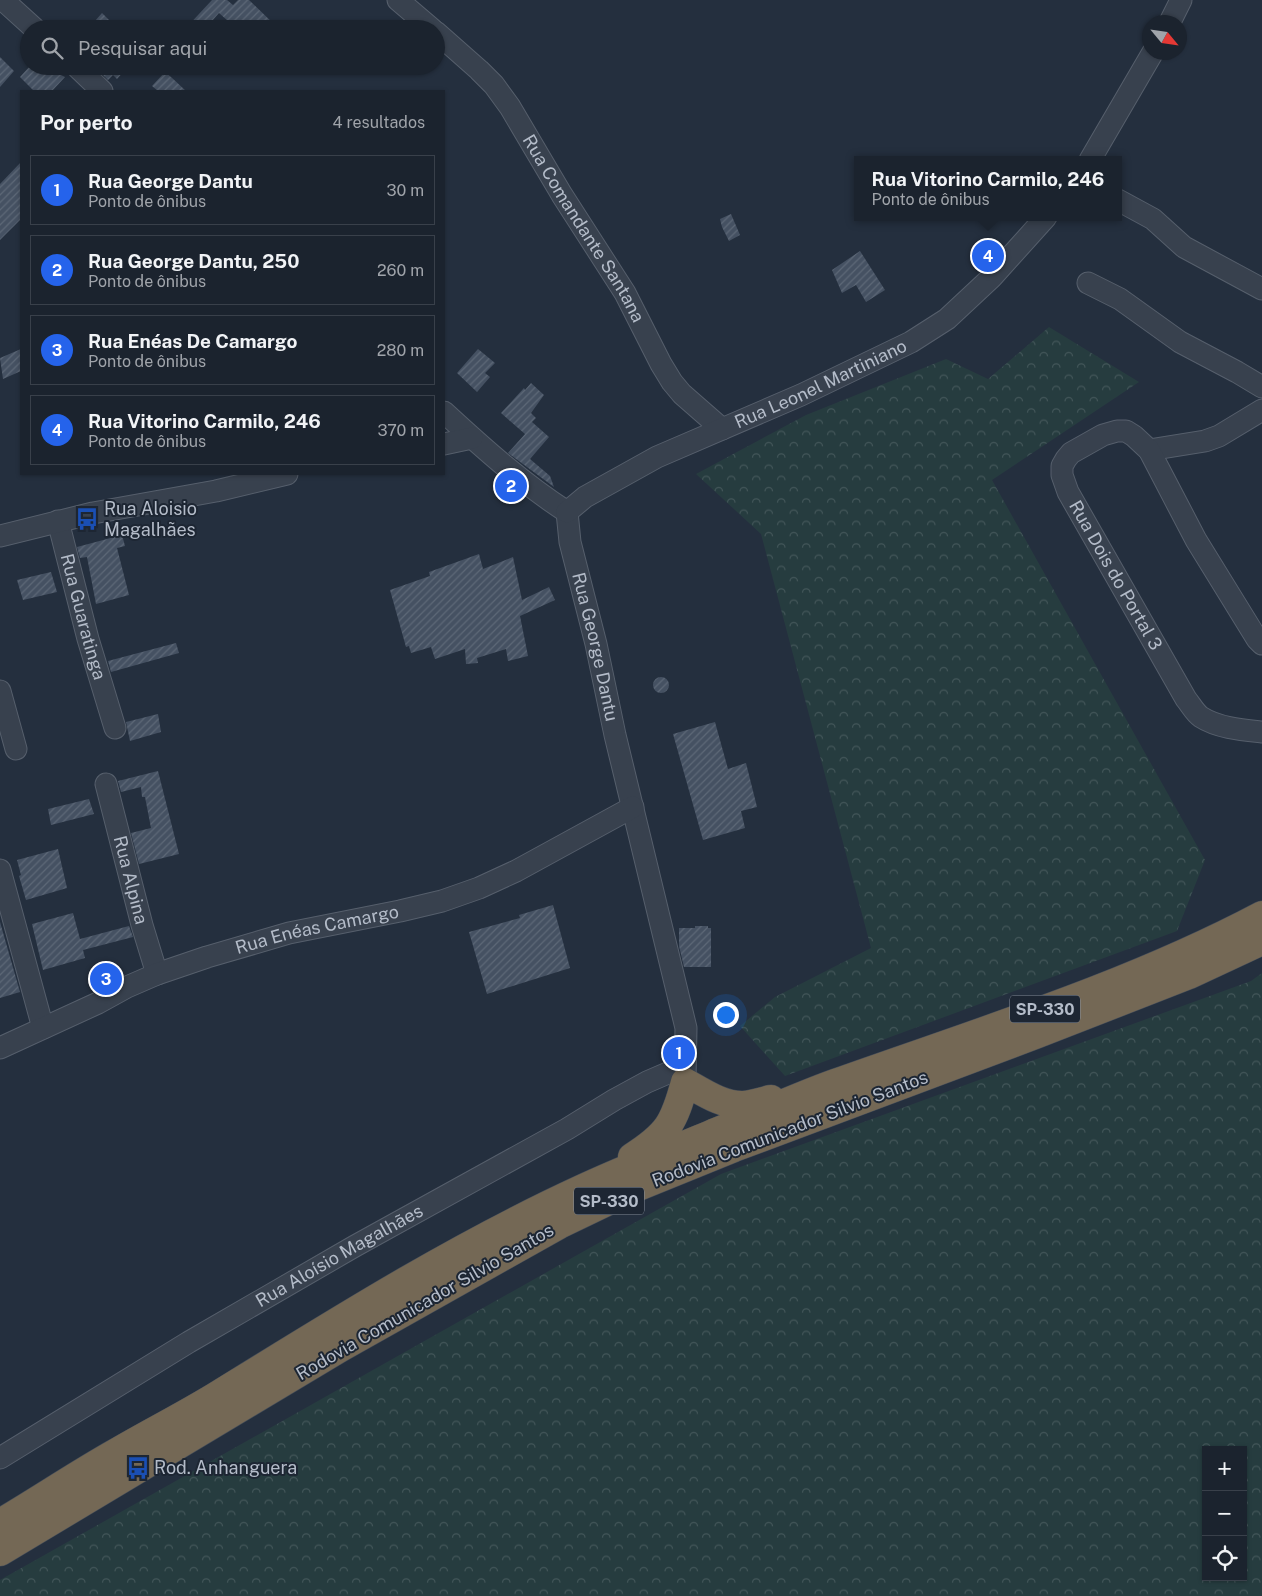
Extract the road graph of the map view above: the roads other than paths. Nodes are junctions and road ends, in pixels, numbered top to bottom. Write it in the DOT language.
graph roads {
  1 [pos="3,0"];
  2 [pos="398,0"];
  3 [pos="1181,0"];
  4 [pos="1174,15"];
  5 [pos="25,20"];
  6 [pos="421,20"];
  7 [pos="445,40"];
  8 [pos="1148,60"];
  9 [pos="85,75"];
  10 [pos="101,90"];
  11 [pos="1092,156"];
  12 [pos="1122,202"];
  13 [pos="1042,221"];
  14 [pos="1088,283"];
  15 [pos="1262,289"];
  16 [pos="1262,387"];
  17 [pos="1262,410"];
  18 [pos="445,413"];
  19 [pos="722,429"];
  20 [pos="472,438"];
  21 [pos="445,444"];
  22 [pos="1149,450"];
  23 [pos="283,475"];
  24 [pos="567,512"];
  25 [pos="58,521"];
  26 [pos="0,536"];
  27 [pos="1262,644"];
  28 [pos="0,692"];
  29 [pos="113,720"];
  30 [pos="1262,732"];
  31 [pos="16,749"];
  32 [pos="106,784"];
  33 [pos="632,806"];
  34 [pos="0,870"];
  35 [pos="1262,915"];
  36 [pos="1262,941"];
  37 [pos="157,974"];
  38 [pos="43,1028"];
  39 [pos="0,1048"];
  40 [pos="685,1074"];
  41 [pos="821,1088"];
  42 [pos="584,1187"];
  43 [pos="0,1458"];
  44 [pos="0,1523"];
  45 [pos="0,1552"];
  1 -- 5 [label="street"];
  2 -- 6 [label="street"];
  3 -- 4 [label="street"];
  7 -- 19 [label="street, Rua Comandante Santana"];
  8 -- 11 [label="street"];
  9 -- 10 [label="street"];
  12 -- 15 [label="street"];
  13 -- 19 [label="street, Rua Leonel Martiniano"];
  14 -- 16 [label="street"];
  17 -- 22 [label="street"];
  18 -- 20 [label="street"];
  19 -- 24 [label="street, Rua Leonel Martiniano"];
  20 -- 21 [label="street"];
  20 -- 24 [label="street"];
  22 -- 27 [label="street"];
  22 -- 30 [label="street, Rua Dois do Portal 3"];
  23 -- 25 [label="street"];
  24 -- 33 [label="street, Rua George Dantu"];
  25 -- 26 [label="street"];
  25 -- 29 [label="street, Rua Guaratinga"];
  28 -- 31 [label="street"];
  32 -- 37 [label="street, Rua Alpina"];
  33 -- 37 [label="street, Rua Enéas Camargo"];
  33 -- 40 [label="street, Rua George Dantu"];
  34 -- 38 [label="street"];
  35 -- 41 [label="highway, Rodovia Comunicador Silvio Santos / SP-330"];
  36 -- 45 [label="highway, Rodovia Comunicador Silvio Santos / SP-330"];
  37 -- 38 [label="street, Rua Enéas Camargo"];
  38 -- 39 [label="street, Rua Enéas Camargo"];
  40 -- 41 [label="highway"];
  40 -- 42 [label="highway"];
  40 -- 43 [label="street, Rua Aloísio Magalhães"];
  41 -- 42 [label="highway, Rodovia Comunicador Silvio Santos / SP-330"];
  42 -- 44 [label="highway, Rodovia Comunicador Silvio Santos / SP-330"];
}
